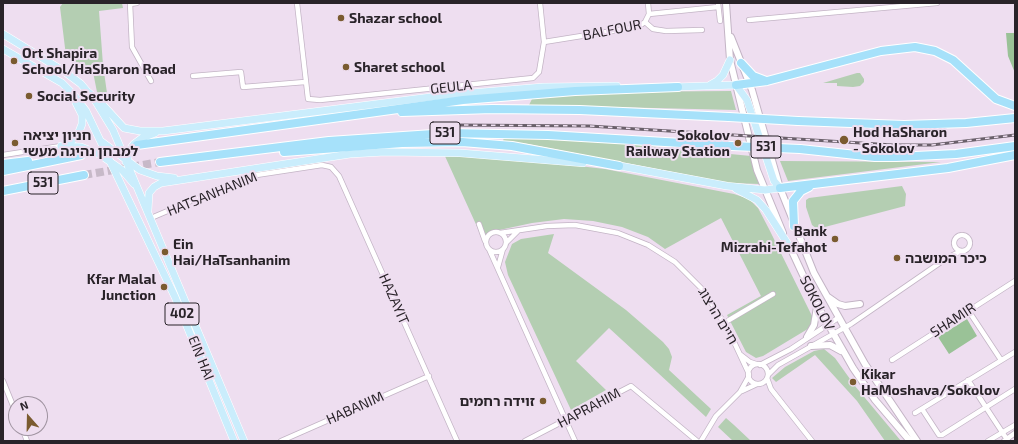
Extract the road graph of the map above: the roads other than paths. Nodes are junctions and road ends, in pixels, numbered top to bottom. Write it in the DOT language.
graph roads {
  1 [pos="130,3"];
  2 [pos="137,3"];
  3 [pos="297,3"];
  4 [pos="540,3"];
  5 [pos="648,3"];
  6 [pos="726,3"];
  7 [pos="937,3"];
  8 [pos="718,5"];
  9 [pos="649,14"];
  10 [pos="749,20"];
  11 [pos="720,21"];
  12 [pos="645,22"];
  13 [pos="702,30"];
  14 [pos="729,32"];
  15 [pos="3,34"];
  16 [pos="544,42"];
  17 [pos="3,49"];
  18 [pos="730,60"];
  19 [pos="740,63"];
  20 [pos="194,76"];
  21 [pos="151,80"];
  22 [pos="766,81"];
  23 [pos="305,82"];
  24 [pos="62,83"];
  25 [pos="750,84"];
  26 [pos="736,85"];
  27 [pos="706,86"];
  28 [pos="678,87"];
  29 [pos="88,92"];
  30 [pos="1015,106"];
  31 [pos="333,117"];
  32 [pos="1015,118"];
  33 [pos="162,130"];
  34 [pos="101,141"];
  35 [pos="137,145"];
  36 [pos="61,146"];
  37 [pos="1015,146"];
  38 [pos="3,155"];
  39 [pos="81,155"];
  40 [pos="1015,155"];
  41 [pos="64,158"];
  42 [pos="126,161"];
  43 [pos="111,162"];
  44 [pos="3,164"];
  45 [pos="322,165"];
  46 [pos="619,166"];
  47 [pos="122,170"];
  48 [pos="3,171"];
  49 [pos="84,175"];
  50 [pos="186,179"];
  51 [pos="121,182"];
  52 [pos="820,183"];
  53 [pos="727,186"];
  54 [pos="780,188"];
  55 [pos="139,189"];
  56 [pos="3,190"];
  57 [pos="765,190"];
  58 [pos="148,210"];
  59 [pos="151,218"];
  60 [pos="794,226"];
  61 [pos="519,230"];
  62 [pos="497,232"];
  63 [pos="486,242"];
  64 [pos="506,243"];
  65 [pos="488,249"];
  66 [pos="503,249"];
  67 [pos="791,249"];
  68 [pos="961,251"];
  69 [pos="499,272"];
  70 [pos="1015,281"];
  71 [pos="773,294"];
  72 [pos="826,295"];
  73 [pos="816,303"];
  74 [pos="860,304"];
  75 [pos="968,310"];
  76 [pos="838,318"];
  77 [pos="724,323"];
  78 [pos="827,324"];
  79 [pos="844,328"];
  80 [pos="833,334"];
  81 [pos="807,337"];
  82 [pos="810,346"];
  83 [pos="1015,352"];
  84 [pos="844,353"];
  85 [pos="740,354"];
  86 [pos="892,360"];
  87 [pos="1001,360"];
  88 [pos="759,365"];
  89 [pos="749,375"];
  90 [pos="428,376"];
  91 [pos="768,377"];
  92 [pos="968,380"];
  93 [pos="3,381"];
  94 [pos="758,384"];
  95 [pos="1015,389"];
  96 [pos="740,392"];
  97 [pos="773,393"];
  98 [pos="9,396"];
  99 [pos="986,407"];
  100 [pos="922,409"];
  101 [pos="915,413"];
  102 [pos="567,421"];
  103 [pos="1015,425"];
  104 [pos="1003,432"];
  105 [pos="1015,433"];
  106 [pos="1007,440"];
  107 [pos="234,441"];
  108 [pos="244,441"];
  109 [pos="281,441"];
  110 [pos="457,441"];
  111 [pos="525,441"];
  112 [pos="574,441"];
  113 [pos="698,441"];
  114 [pos="701,441"];
  115 [pos="812,441"];
  116 [pos="910,441"];
  117 [pos="917,441"];
  118 [pos="988,441"];
  1 -- 2 [label="street"];
  1 -- 21 [label="street"];
  3 -- 23 [label="street"];
  4 -- 16 [label="street, GEULA"];
  5 -- 9 [label="street"];
  6 -- 14 [label="main road, SOKOLOV"];
  7 -- 10 [label="street"];
  8 -- 9 [label="street, BALFOUR"];
  8 -- 11 [label="street"];
  9 -- 12 [label="street"];
  12 -- 13 [label="street, BALFOUR"];
  12 -- 16 [label="street, BALFOUR"];
  14 -- 18 [label="main road, SOKOLOV"];
  14 -- 19 [label="main road, SOKOLOV"];
  15 -- 29 [label="main road, 402"];
  16 -- 23 [label="street, GEULA"];
  17 -- 24 [label="main road, 402"];
  18 -- 26 [label="main road, SOKOLOV"];
  18 -- 27 [label="main road"];
  19 -- 22 [label="highway"];
  19 -- 25 [label="main road, SOKOLOV"];
  20 -- 23 [label="street"];
  22 -- 25 [label="highway"];
  22 -- 30 [label="highway"];
  24 -- 34 [label="main road, 402"];
  24 -- 36 [label="main road"];
  25 -- 26 [label="highway"];
  25 -- 54 [label="main road, SOKOLOV"];
  26 -- 27 [label="main road"];
  26 -- 54 [label="main road"];
  26 -- 57 [label="main road, SOKOLOV"];
  27 -- 28 [label="main road"];
  28 -- 31 [label="highway"];
  28 -- 33 [label="main road"];
  29 -- 33 [label="main road"];
  29 -- 42 [label="main road, 402"];
  31 -- 32 [label="highway, 531, bridge"];
  31 -- 35 [label="highway, 531"];
  33 -- 42 [label="main road"];
  34 -- 42 [label="main road"];
  34 -- 43 [label="main road, 402"];
  36 -- 38 [label="street"];
  36 -- 43 [label="main road"];
  37 -- 46 [label="highway, 531, bridge"];
  39 -- 41 [label="highway, 531"];
  40 -- 52 [label="highway"];
  41 -- 44 [label="highway"];
  41 -- 48 [label="highway, 531"];
  42 -- 47 [label="main road"];
  42 -- 50 [label="main road"];
  42 -- 55 [label="main road, 402"];
  43 -- 47 [label="main road"];
  43 -- 51 [label="main road, 402"];
  45 -- 59 [label="street, HATSANHANIM"];
  45 -- 90 [label="street, HAZAYIT"];
  46 -- 50 [label="main road"];
  46 -- 53 [label="main road"];
  47 -- 51 [label="main road"];
  47 -- 55 [label="main road"];
  49 -- 56 [label="highway, 531"];
  50 -- 58 [label="main road"];
  51 -- 107 [label="main road, EIN HAI / 402"];
  52 -- 54 [label="highway"];
  52 -- 60 [label="highway"];
  53 -- 57 [label="main road"];
  53 -- 67 [label="main road"];
  54 -- 57 [label="main road"];
  54 -- 60 [label="main road, SOKOLOV"];
  55 -- 58 [label="main road, EIN HAI / 402"];
  57 -- 67 [label="main road, SOKOLOV"];
  58 -- 59 [label="main road, EIN HAI / 402"];
  59 -- 108 [label="main road, EIN HAI / 402"];
  60 -- 72 [label="main road, SOKOLOV"];
  61 -- 62 [label="street, חיים הרצוג"];
  61 -- 64 [label="street"];
  61 -- 77 [label="street, חיים הרצוג"];
  62 -- 63 [label="street"];
  62 -- 63 [label="street"];
  62 -- 64 [label="street"];
  63 -- 65 [label="street"];
  64 -- 66 [label="street"];
  65 -- 66 [label="street"];
  65 -- 69 [label="street"];
  66 -- 69 [label="street"];
  67 -- 73 [label="main road, SOKOLOV"];
  68 -- 79 [label="street"];
  69 -- 102 [label="street"];
  70 -- 75 [label="street, SHAMIR"];
  71 -- 77 [label="street"];
  72 -- 74 [label="main road"];
  72 -- 76 [label="main road, SOKOLOV"];
  73 -- 78 [label="main road, SOKOLOV"];
  73 -- 81 [label="main road"];
  75 -- 86 [label="street, SHAMIR"];
  75 -- 87 [label="street"];
  76 -- 78 [label="street"];
  76 -- 79 [label="main road, SOKOLOV"];
  77 -- 85 [label="street, חיים הרצוג"];
  78 -- 80 [label="main road, SOKOLOV"];
  78 -- 81 [label="street"];
  79 -- 80 [label="street"];
  79 -- 117 [label="main road, SOKOLOV"];
  80 -- 82 [label="street"];
  80 -- 84 [label="main road, SOKOLOV"];
  81 -- 88 [label="street"];
  82 -- 84 [label="main road"];
  82 -- 91 [label="street"];
  83 -- 87 [label="street"];
  84 -- 116 [label="main road, SOKOLOV"];
  85 -- 88 [label="street"];
  85 -- 89 [label="street, חיים הרצוג"];
  87 -- 92 [label="street"];
  88 -- 89 [label="street"];
  88 -- 91 [label="street"];
  89 -- 94 [label="street"];
  89 -- 96 [label="street"];
  90 -- 109 [label="street, HABANIM"];
  90 -- 110 [label="street, HAZAYIT"];
  91 -- 94 [label="street"];
  91 -- 97 [label="street"];
  92 -- 99 [label="street"];
  92 -- 100 [label="street"];
  93 -- 98 [label="street"];
  94 -- 96 [label="street"];
  94 -- 97 [label="street"];
  95 -- 99 [label="street"];
  96 -- 114 [label="street"];
  97 -- 115 [label="street"];
  99 -- 100 [label="street"];
  99 -- 104 [label="street"];
  100 -- 101 [label="street"];
  102 -- 111 [label="street, HAPRAHIM"];
  102 -- 112 [label="street"];
  102 -- 113 [label="street, HAPRAHIM"];
  103 -- 104 [label="street"];
  104 -- 106 [label="street"];
  104 -- 118 [label="street"];
  105 -- 106 [label="street"];
}
